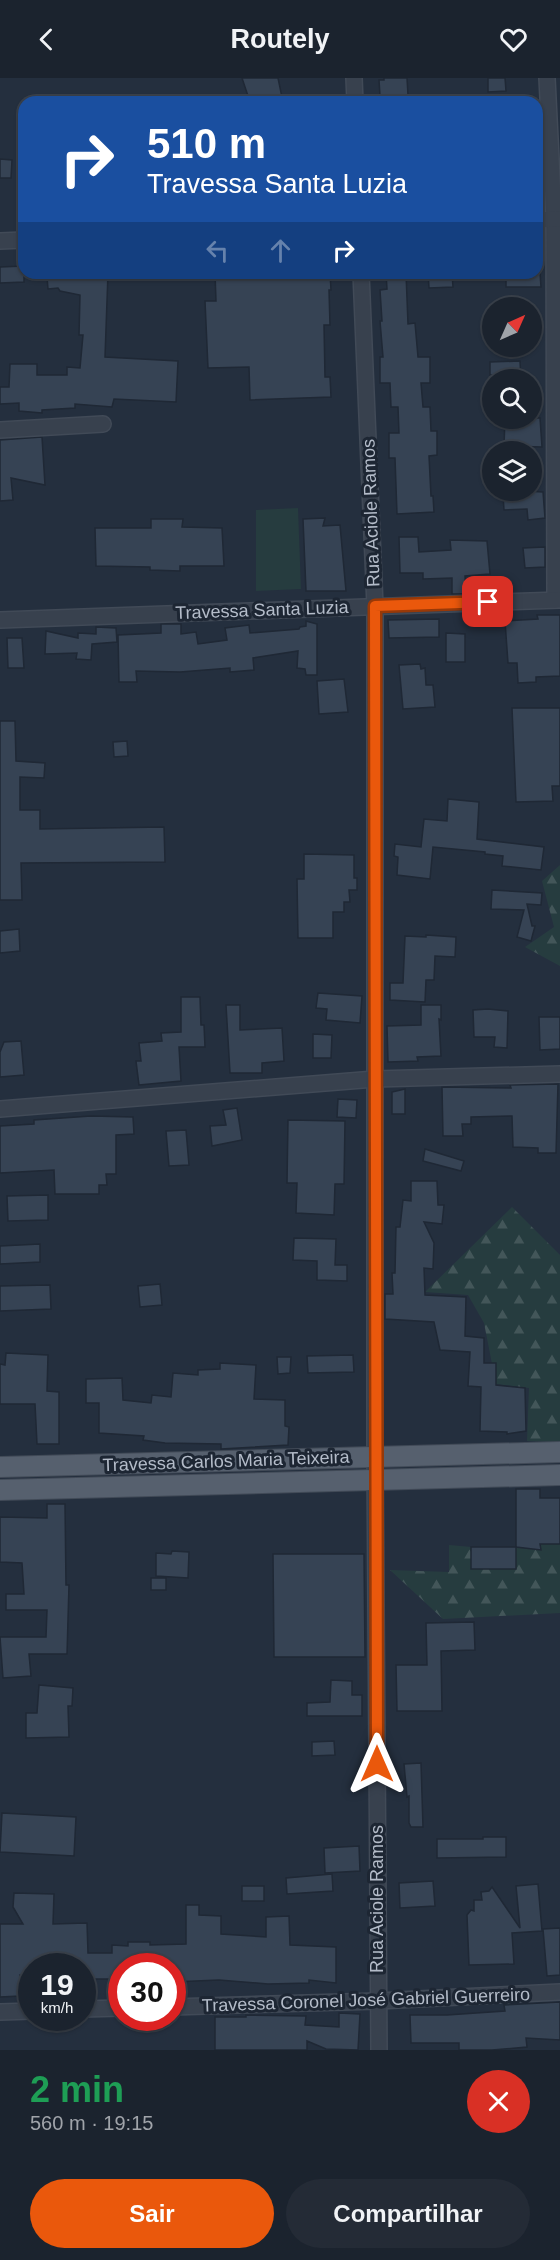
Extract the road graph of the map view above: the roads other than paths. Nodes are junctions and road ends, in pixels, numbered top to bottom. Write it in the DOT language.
graph roads {
  1 [pos="354,78"];
  2 [pos="547,78"];
  3 [pos="355,96"];
  4 [pos="557,219"];
  5 [pos="18,240"];
  6 [pos="0,241"];
  7 [pos="361,279"];
  8 [pos="103,424"];
  9 [pos="0,430"];
  10 [pos="558,600"];
  11 [pos="375,606"];
  12 [pos="0,620"];
  13 [pos="560,1074"];
  14 [pos="375,1079"];
  15 [pos="0,1109"];
  16 [pos="560,1452"];
  17 [pos="375,1457"];
  18 [pos="0,1467"];
  19 [pos="560,1475"];
  20 [pos="376,1481"];
  21 [pos="0,1490"];
  22 [pos="560,1992"];
  23 [pos="378,2001"];
  24 [pos="186,2007"];
  25 [pos="18,2011"];
  26 [pos="0,2012"];
  27 [pos="379,2050"];
  1 -- 3 [label="street"];
  2 -- 4 [label="street"];
  4 -- 10 [label="street"];
  5 -- 6 [label="street"];
  7 -- 11 [label="street, Rua Aciole Ramos"];
  8 -- 9 [label="street"];
  10 -- 11 [label="street, Travessa Santa Luzia"];
  11 -- 12 [label="street, Travessa Santa Luzia"];
  11 -- 14 [label="street, Rua Aciole Ramos"];
  13 -- 14 [label="street"];
  14 -- 15 [label="street"];
  14 -- 17 [label="street, Rua Aciole Ramos"];
  16 -- 17 [label="main road, Travessa Carlos Maria Teixeira"];
  17 -- 18 [label="main road, Travessa Carlos Maria Teixeira"];
  17 -- 20 [label="street, Rua Aciole Ramos"];
  19 -- 20 [label="main road, Travessa Carlos Maria Teixeira"];
  20 -- 21 [label="main road, Travessa Carlos Maria Teixeira"];
  20 -- 23 [label="street, Rua Aciole Ramos"];
  22 -- 23 [label="street, Travessa Coronel José Gabriel Guerreiro"];
  23 -- 24 [label="street, Travessa Coronel José Gabriel Guerreiro"];
  23 -- 27 [label="street, Rua Aciole Ramos"];
  25 -- 26 [label="street"];
}
